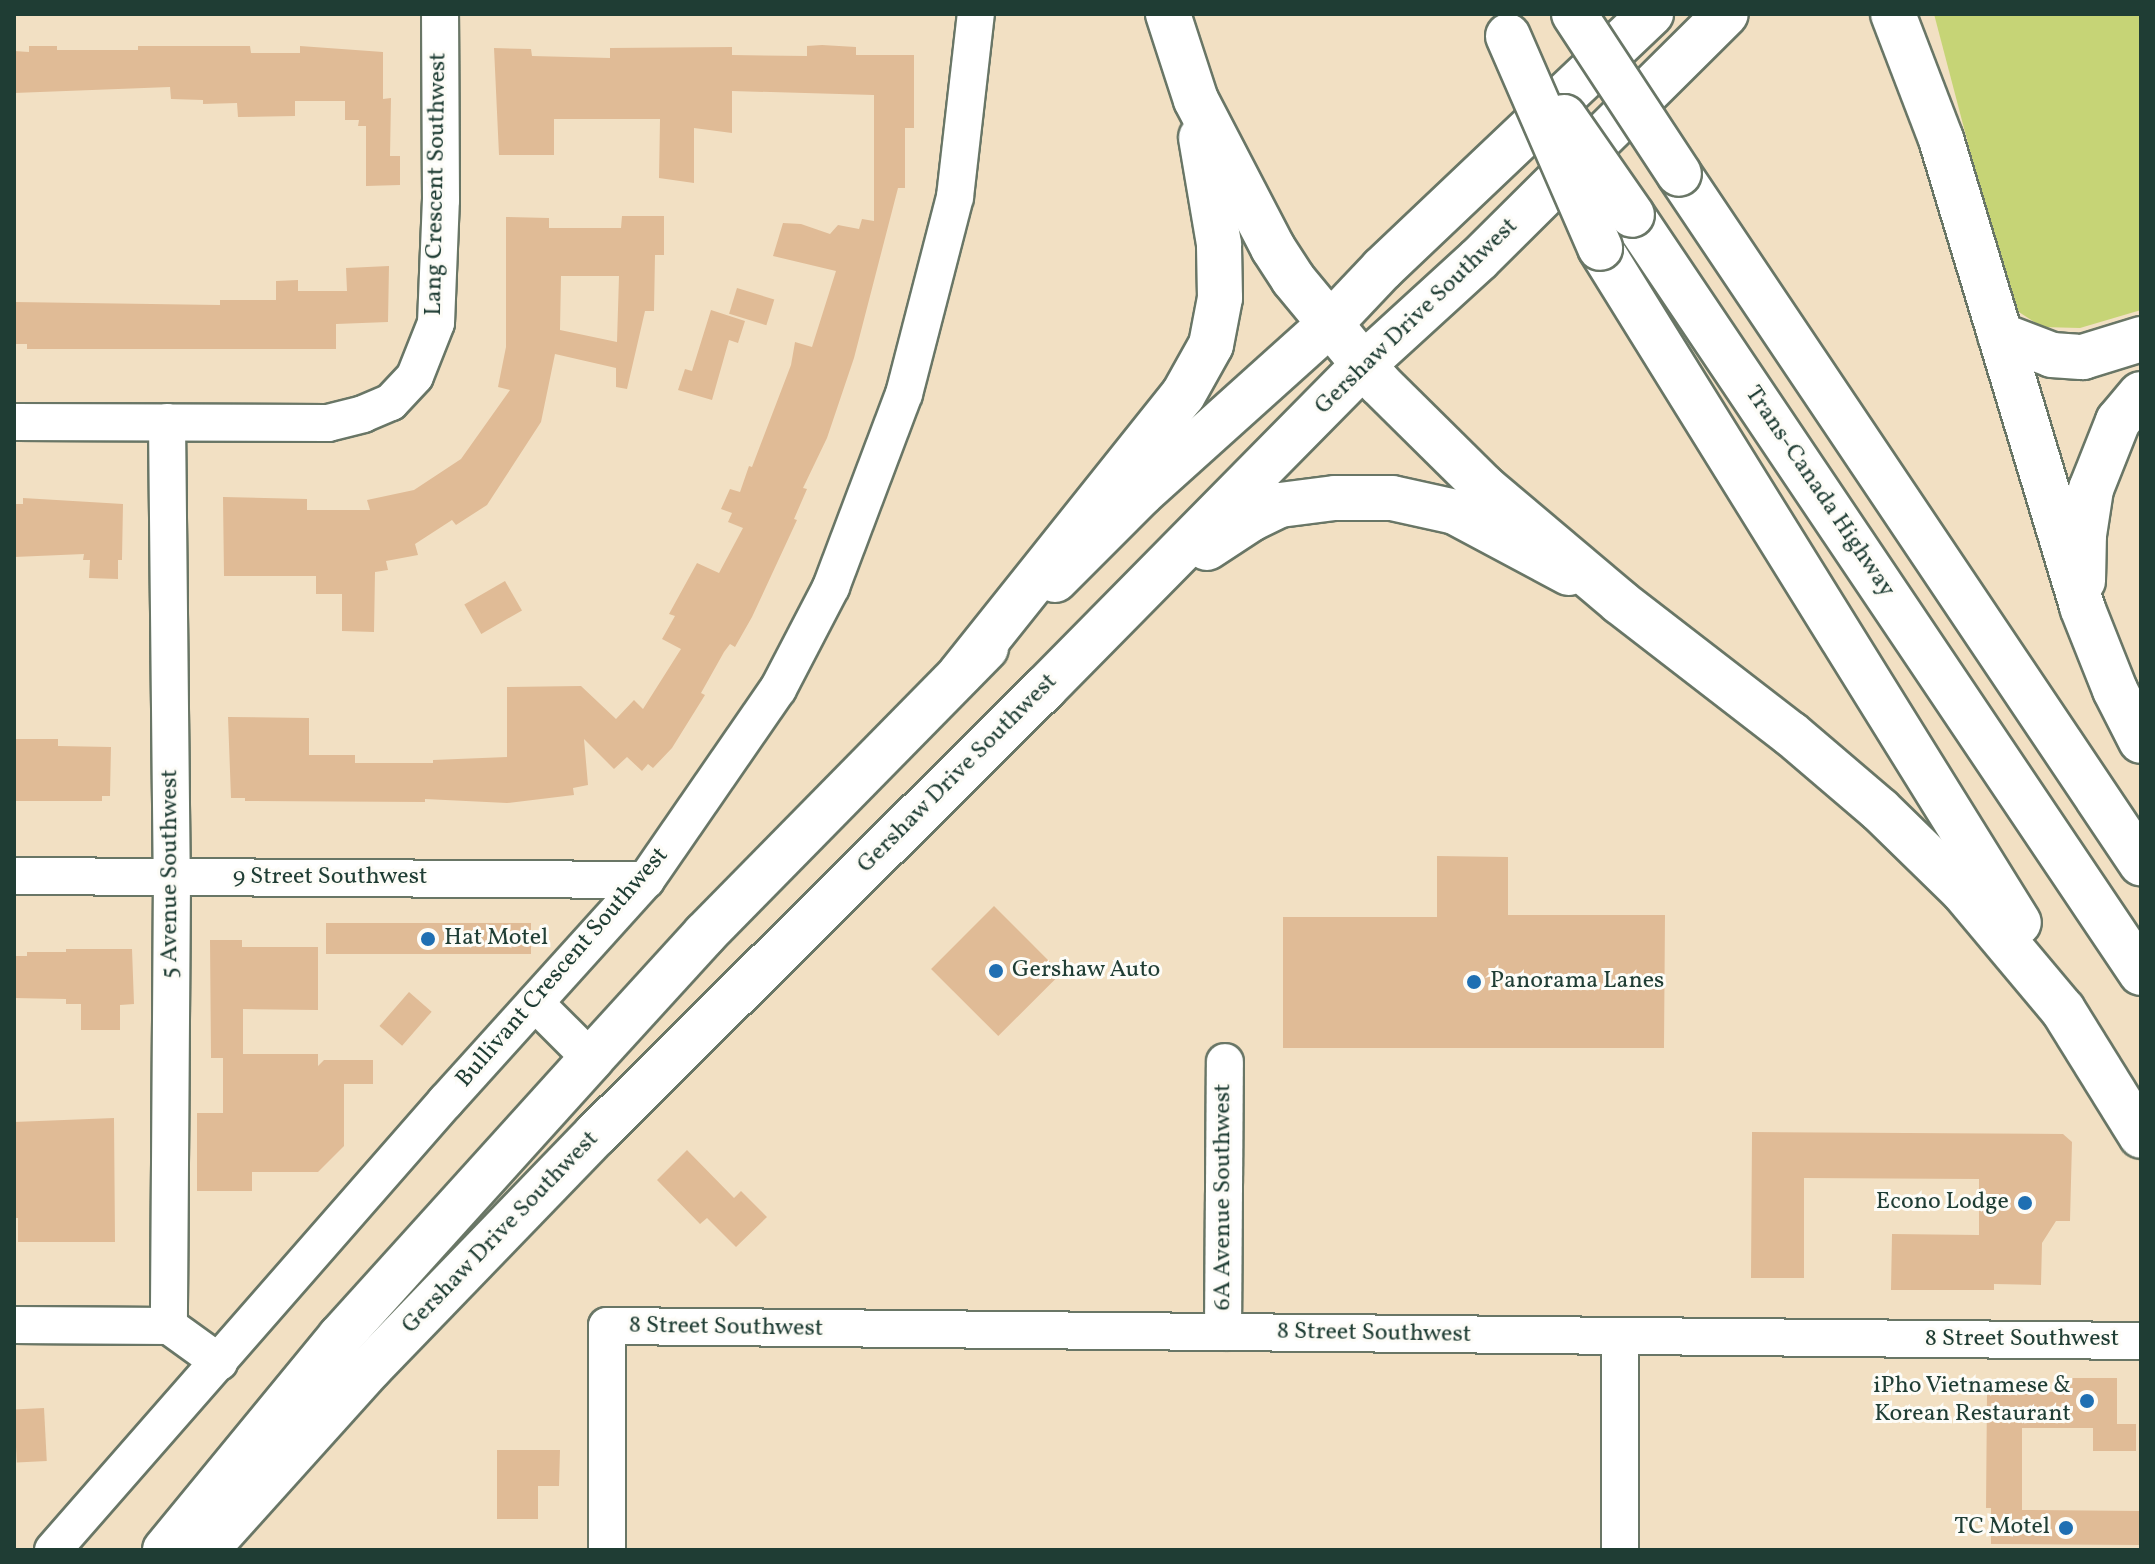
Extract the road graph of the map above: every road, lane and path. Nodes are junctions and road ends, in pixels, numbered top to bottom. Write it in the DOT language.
graph roads {
  1 [pos="440,14"];
  2 [pos="976,14"];
  3 [pos="1168,14"];
  4 [pos="1574,14"];
  5 [pos="1651,14"];
  6 [pos="1726,14"];
  7 [pos="1893,14"];
  8 [pos="1922,14"];
  9 [pos="1501,25"];
  10 [pos="1196,100"];
  11 [pos="1941,139"];
  12 [pos="1331,323"];
  13 [pos="2000,335"];
  14 [pos="2141,339"];
  15 [pos="1363,365"];
  16 [pos="2141,394"];
  17 [pos="14,422"];
  18 [pos="167,422"];
  19 [pos="1620,602"];
  20 [pos="2082,607"];
  21 [pos="960,674"];
  22 [pos="1045,688"];
  23 [pos="2141,741"];
  24 [pos="2141,863"];
  25 [pos="14,876"];
  26 [pos="172,877"];
  27 [pos="646,880"];
  28 [pos="2141,973"];
  29 [pos="535,1003"];
  30 [pos="2063,1010"];
  31 [pos="591,1059"];
  32 [pos="1225,1062"];
  33 [pos="2141,1136"];
  34 [pos="14,1325"];
  35 [pos="169,1326"];
  36 [pos="1223,1332"];
  37 [pos="1620,1336"];
  38 [pos="2141,1341"];
  39 [pos="219,1362"];
  40 [pos="53,1550"];
  41 [pos="165,1550"];
  42 [pos="206,1550"];
  43 [pos="607,1550"];
  44 [pos="1620,1550"];
  1 -- 18 [label="street, Lang Crescent Southwest"];
  2 -- 27 [label="street, Bullivant Crescent Southwest"];
  3 -- 10 [label="main road"];
  4 -- 24 [label="main road, bridge"];
  5 -- 12 [label="main road, Gershaw Drive Southwest"];
  6 -- 15 [label="main road, Gershaw Drive Southwest"];
  7 -- 11 [label="main road"];
  8 -- 11 [label="main road"];
  9 -- 28 [label="main road, Trans-Canada Highway, bridge"];
  9 -- 30 [label="main road, bridge"];
  10 -- 12 [label="main road"];
  10 -- 21 [label="main road"];
  11 -- 13 [label="main road"];
  12 -- 15 [label="main road"];
  12 -- 21 [label="main road, Gershaw Drive Southwest"];
  13 -- 14 [label="main road"];
  13 -- 20 [label="main road"];
  15 -- 19 [label="main road"];
  15 -- 22 [label="main road, Gershaw Drive Southwest"];
  16 -- 20 [label="main road"];
  17 -- 18 [label="street, Lang Crescent Southwest"];
  18 -- 26 [label="street, 5 Avenue Southwest"];
  19 -- 22 [label="main road"];
  19 -- 30 [label="main road"];
  20 -- 23 [label="main road"];
  21 -- 31 [label="main road, Gershaw Drive Southwest"];
  22 -- 42 [label="main road, Gershaw Drive Southwest"];
  25 -- 26 [label="street, 9 Street Southwest"];
  26 -- 27 [label="street, 9 Street Southwest"];
  26 -- 35 [label="street, 5 Avenue Southwest"];
  27 -- 29 [label="street, Bullivant Crescent Southwest"];
  29 -- 31 [label="street"];
  29 -- 39 [label="street, Bullivant Crescent Southwest"];
  30 -- 33 [label="main road"];
  31 -- 41 [label="main road, Gershaw Drive Southwest"];
  32 -- 36 [label="street, 6A Avenue Southwest"];
  34 -- 35 [label="street"];
  35 -- 39 [label="street"];
  36 -- 37 [label="street, 8 Street Southwest"];
  36 -- 43 [label="street, 8 Street Southwest"];
  37 -- 38 [label="street, 8 Street Southwest"];
  37 -- 44 [label="street"];
  39 -- 40 [label="street, Bullivant Crescent Southwest"];
}
